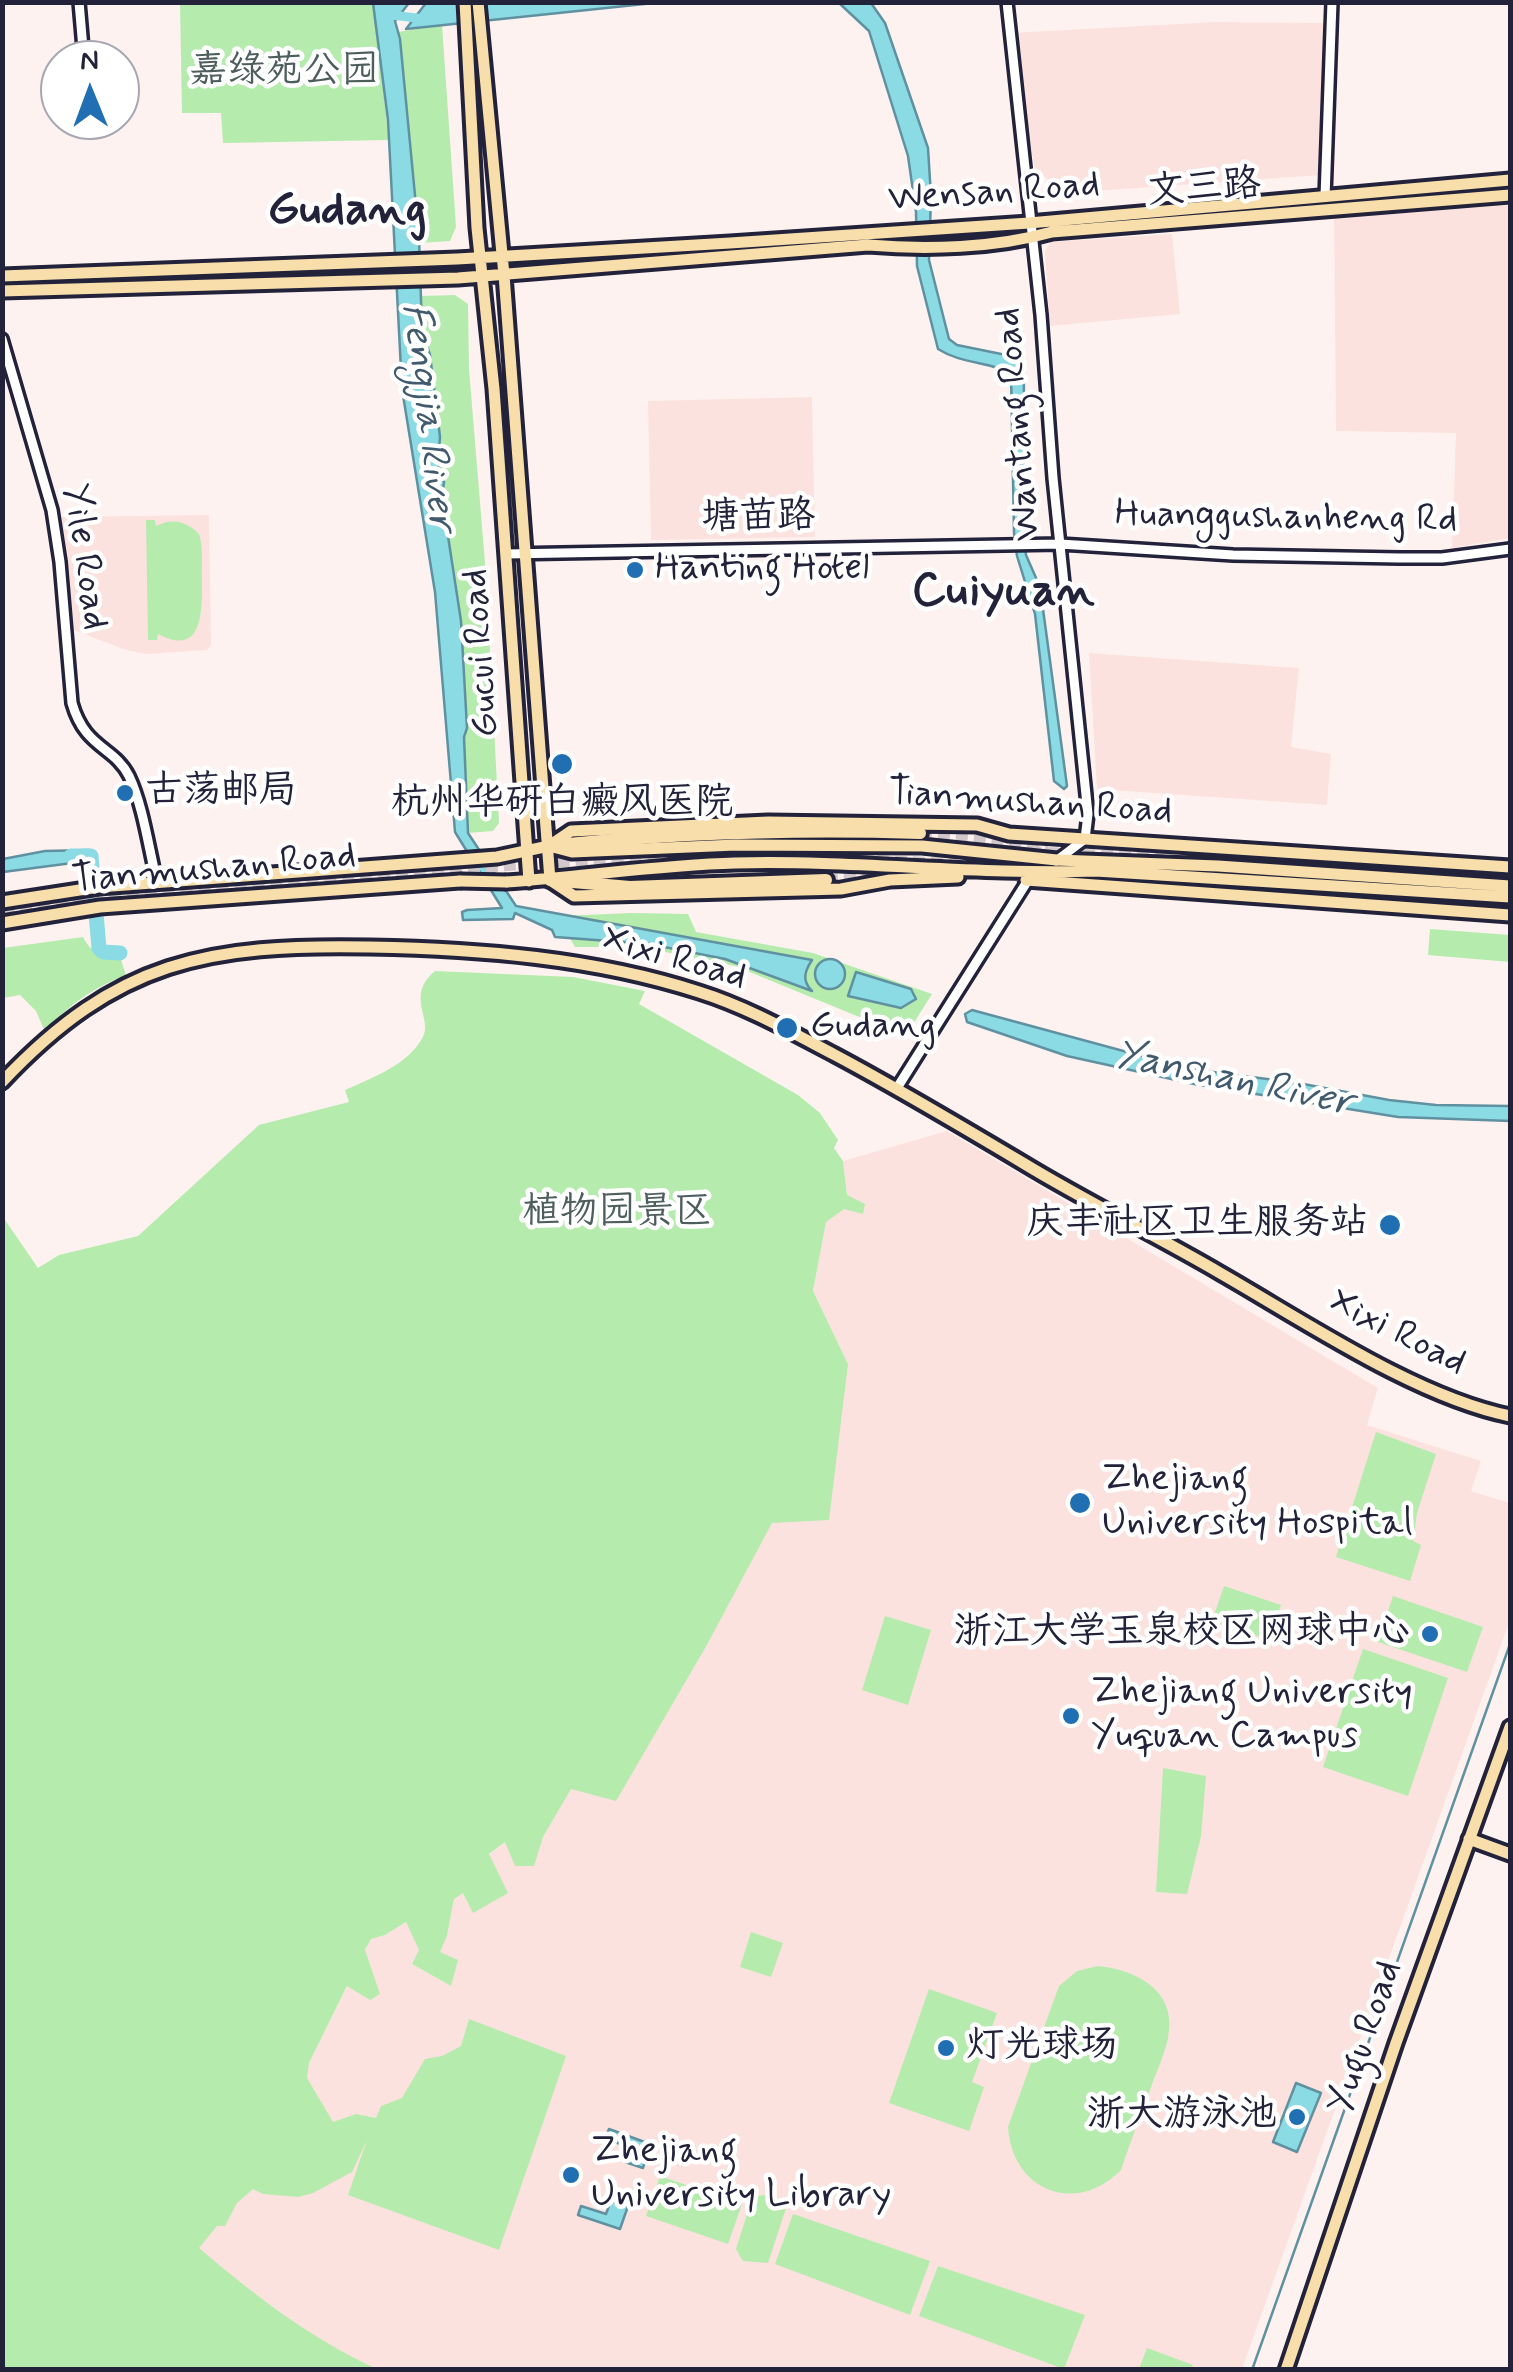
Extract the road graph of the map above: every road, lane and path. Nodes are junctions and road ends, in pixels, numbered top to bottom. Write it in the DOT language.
graph roads {
  1 [pos="79,2"];
  2 [pos="464,2"];
  3 [pos="478,2"];
  4 [pos="1007,2"];
  5 [pos="1332,2"];
  6 [pos="82,40"];
  7 [pos="1510,180"];
  8 [pos="1510,196"];
  9 [pos="1325,197"];
  10 [pos="1029,223"];
  11 [pos="1032,238"];
  12 [pos="482,257"];
  13 [pos="502,257"];
  14 [pos="504,274"];
  15 [pos="2,276"];
  16 [pos="484,276"];
  17 [pos="2,290"];
  18 [pos="2,339"];
  19 [pos="1060,544"];
  20 [pos="1510,549"];
  21 [pos="526,553"];
  22 [pos="506,554"];
  23 [pos="920,833"];
  24 [pos="1085,839"];
  25 [pos="549,846"];
  26 [pos="528,851"];
  27 [pos="1058,860"];
  28 [pos="1510,867"];
  29 [pos="1030,877"];
  30 [pos="529,880"];
  31 [pos="550,880"];
  32 [pos="826,880"];
  33 [pos="157,882"];
  34 [pos="1510,886"];
  35 [pos="1510,897"];
  36 [pos="2,902"];
  37 [pos="1510,915"];
  38 [pos="2,923"];
  39 [pos="2,1082"];
  40 [pos="897,1088"];
  41 [pos="1510,1416"];
  42 [pos="1510,1727"];
  43 [pos="1470,1839"];
  44 [pos="1510,1854"];
  45 [pos="1286,2370"];
  1 -- 6 [label="street"];
  2 -- 12 [label="main road, Gucui Road"];
  3 -- 13 [label="main road, Gucui Road"];
  4 -- 10 [label="street, Wantang Road"];
  5 -- 9 [label="street"];
  7 -- 9 [label="main road, Wensan Road"];
  8 -- 11 [label="main road, 文三路"];
  9 -- 10 [label="main road, Wensan Road"];
  10 -- 11 [label="street, Wantang Road"];
  10 -- 13 [label="main road, Wensan Road"];
  11 -- 14 [label="main road, 文三路"];
  11 -- 19 [label="street, Wantang Road"];
  12 -- 13 [label="main road, Wensan Road"];
  12 -- 15 [label="main road, Wensan Road"];
  12 -- 16 [label="main road, Gucui Road"];
  13 -- 14 [label="main road, Gucui Road"];
  14 -- 16 [label="main road, 文三路"];
  14 -- 21 [label="main road, Gucui Road"];
  16 -- 17 [label="main road, 文三路"];
  16 -- 22 [label="main road, Gucui Road"];
  18 -- 33 [label="street, Yile Road"];
  19 -- 20 [label="street, Huanggushanheng Rd"];
  19 -- 21 [label="street, 塘苗路"];
  19 -- 24 [label="street, Wantang Road"];
  21 -- 22 [label="street, 塘苗路"];
  21 -- 25 [label="main road, Gucui Road"];
  22 -- 26 [label="main road, Gucui Road"];
  23 -- 25 [label="highway"];
  24 -- 25 [label="main road, Tianmushan Road"];
  24 -- 27 [label="street"];
  24 -- 28 [label="main road, Tianmushan Road"];
  25 -- 26 [label="main road, Tianmushan Road"];
  25 -- 27 [label="main road, Tianmushan Road"];
  25 -- 31 [label="main road, Gucui Road"];
  26 -- 30 [label="main road, Gucui Road"];
  26 -- 33 [label="main road, Tianmushan Road"];
  27 -- 29 [label="street"];
  27 -- 34 [label="main road, Tianmushan Road"];
  29 -- 31 [label="main road, Tianmushan Road"];
  29 -- 31 [label="main road, Tianmushan Road"];
  29 -- 35 [label="main road, Tianmushan Road"];
  29 -- 37 [label="main road, Tianmushan Road"];
  29 -- 40 [label="street"];
  30 -- 31 [label="main road, Tianmushan Road"];
  30 -- 38 [label="main road, Tianmushan Road, bridge"];
  31 -- 32 [label="highway"];
  33 -- 36 [label="main road, Tianmushan Road"];
  39 -- 40 [label="main road, Xixi Road"];
  40 -- 41 [label="main road, Xixi Road"];
  42 -- 43 [label="main road, Yugu Road"];
  43 -- 44 [label="main road"];
  43 -- 45 [label="main road, Yugu Road"];
}
